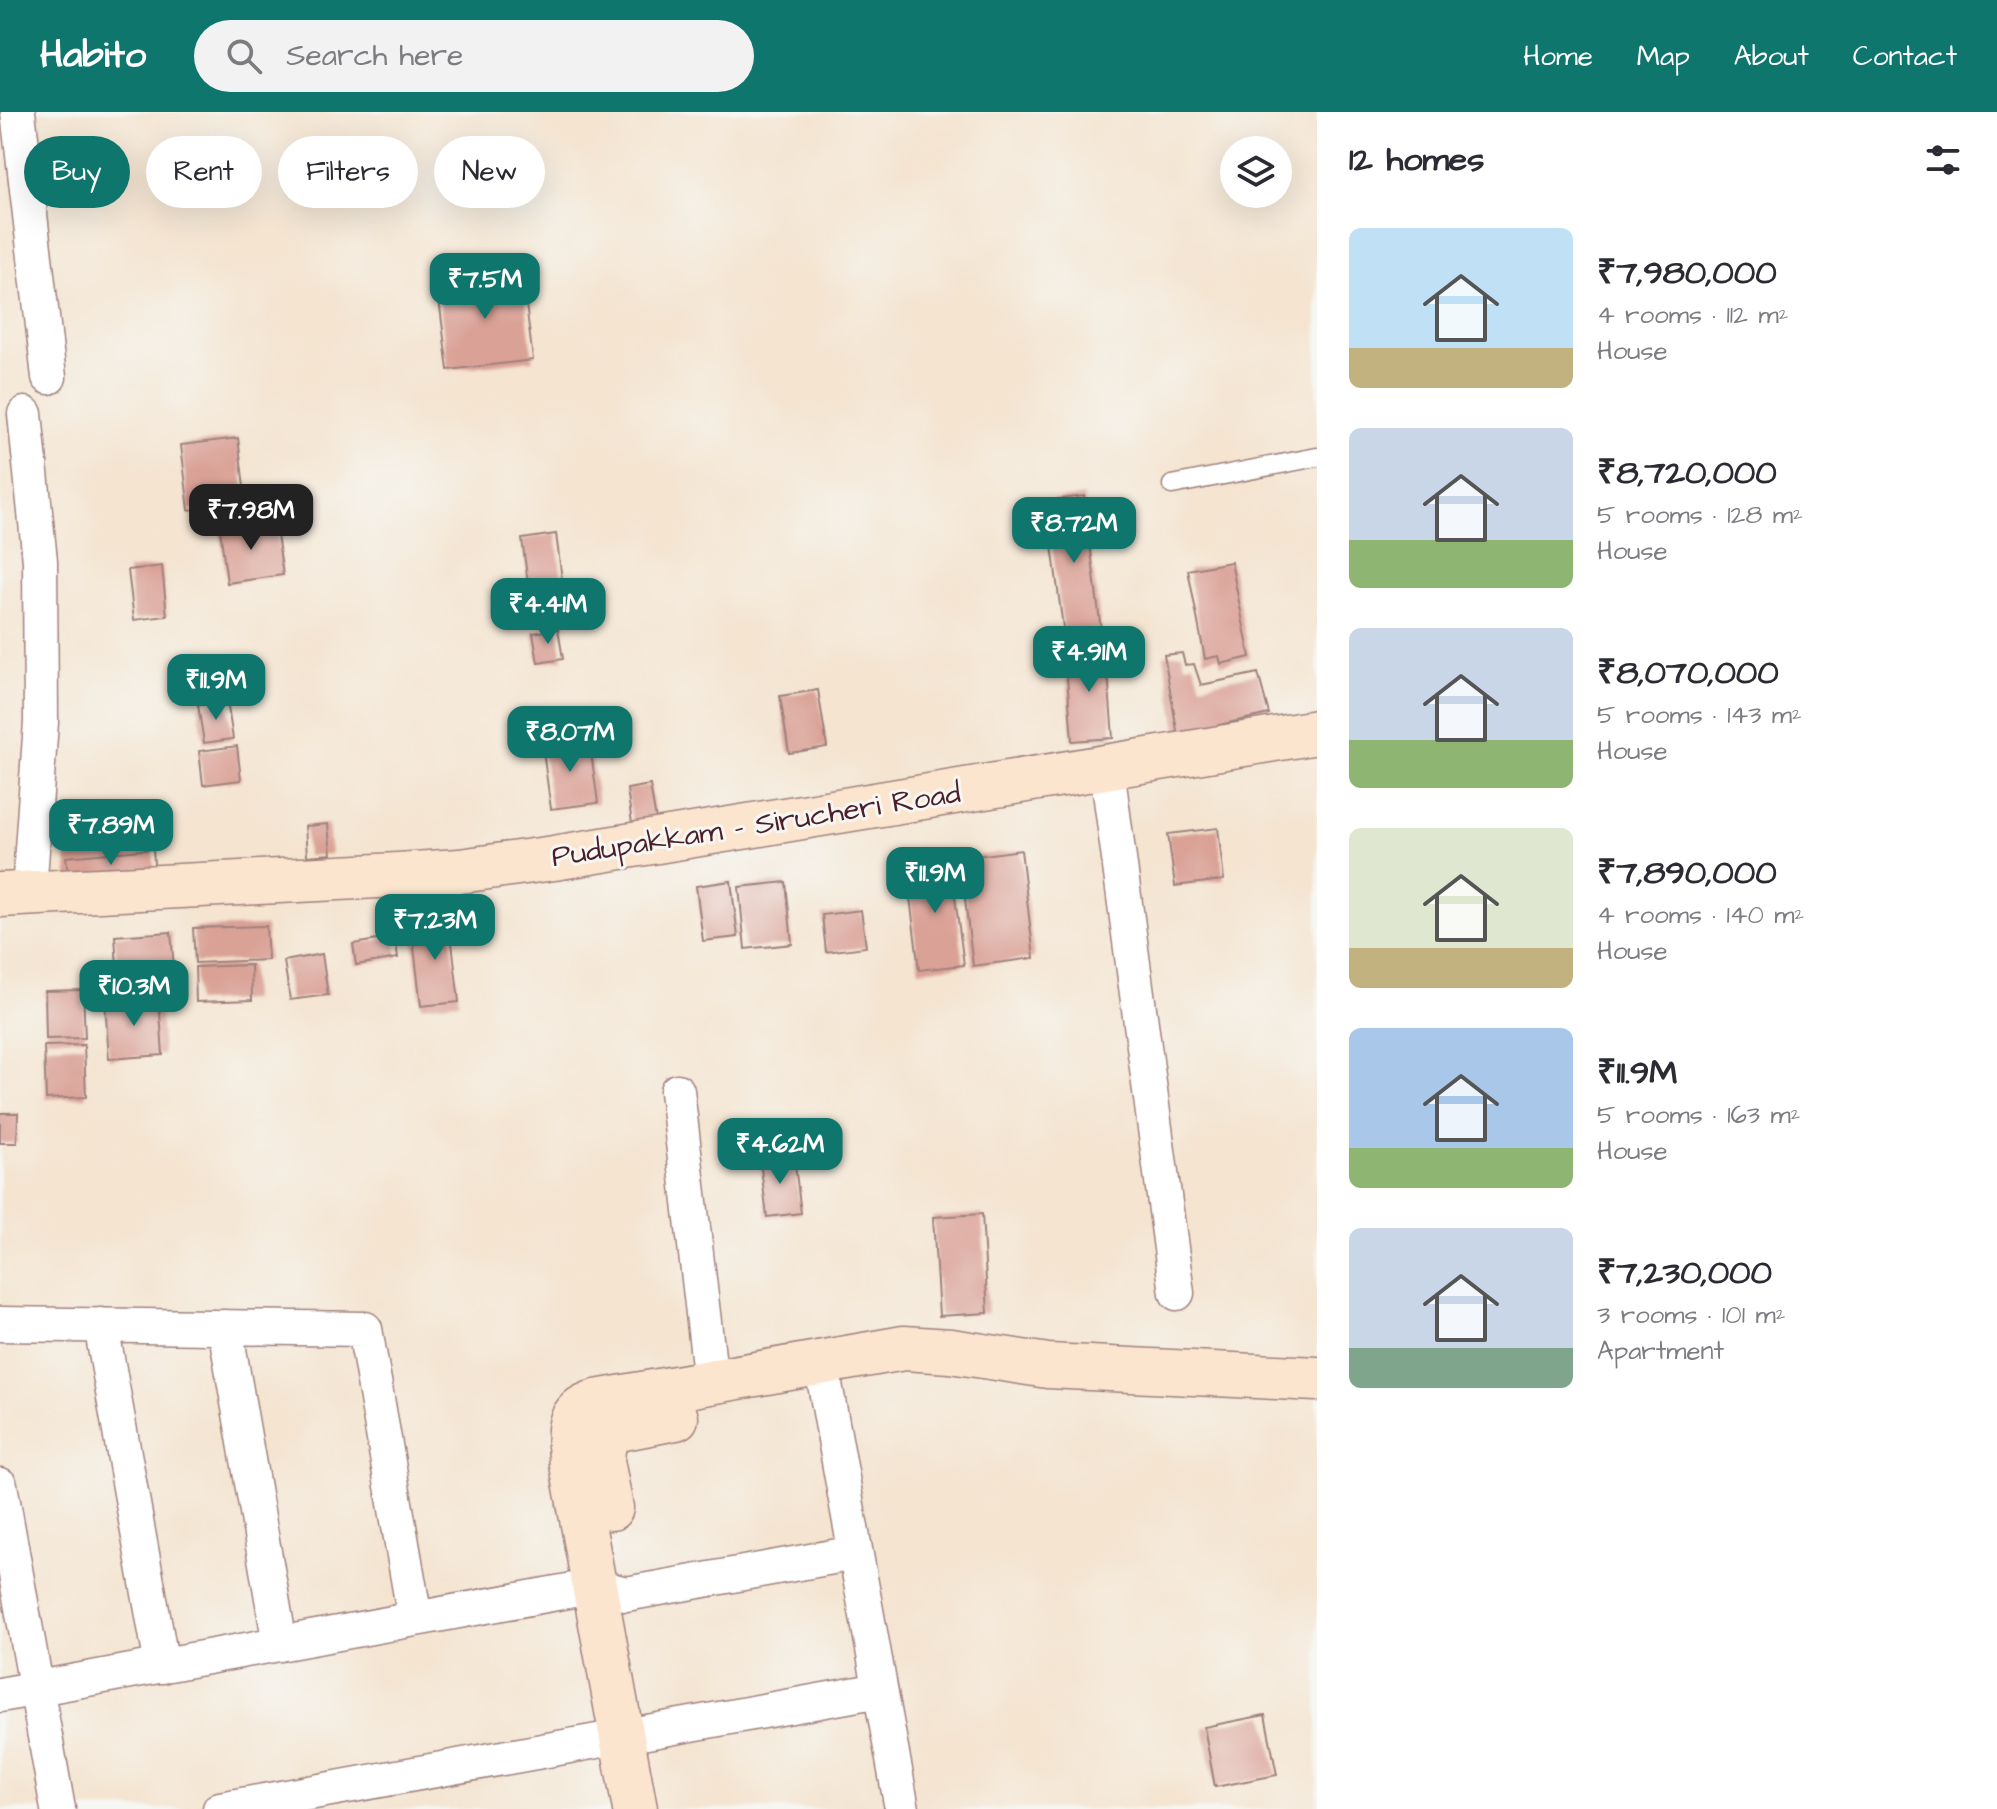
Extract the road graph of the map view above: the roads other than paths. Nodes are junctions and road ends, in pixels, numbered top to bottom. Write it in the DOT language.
graph roads {
  1 [pos="18,112"];
  2 [pos="49,377"];
  3 [pos="25,414"];
  4 [pos="1317,457"];
  5 [pos="1172,485"];
  6 [pos="1317,732"];
  7 [pos="1107,769"];
  8 [pos="14,894"];
  9 [pos="677,1091"];
  10 [pos="1177,1293"];
  11 [pos="0,1324"];
  12 [pos="101,1325"];
  13 [pos="225,1327"];
  14 [pos="824,1377"];
  15 [pos="1317,1379"];
  16 [pos="711,1382"];
  17 [pos="1317,1405"];
  18 [pos="0,1485"];
  19 [pos="855,1553"];
  20 [pos="610,1590"];
  21 [pos="415,1619"];
  22 [pos="280,1644"];
  23 [pos="162,1666"];
  24 [pos="36,1689"];
  25 [pos="880,1690"];
  26 [pos="0,1695"];
  27 [pos="637,1734"];
  28 [pos="58,1809"];
  29 [pos="220,1809"];
  30 [pos="635,1809"];
  31 [pos="666,1809"];
  32 [pos="902,1809"];
  1 -- 2 [label="street"];
  3 -- 8 [label="street"];
  4 -- 5 [label="lane"];
  6 -- 7 [label="street, Pudupakkam - Sirucheri Road"];
  7 -- 8 [label="street, Pudupakkam - Sirucheri Road"];
  7 -- 10 [label="street"];
  9 -- 16 [label="street"];
  11 -- 12 [label="street"];
  12 -- 13 [label="street"];
  12 -- 23 [label="street"];
  13 -- 21 [label="street"];
  13 -- 22 [label="street"];
  14 -- 15 [label="street"];
  14 -- 16 [label="street"];
  14 -- 17 [label="street"];
  14 -- 19 [label="street"];
  14 -- 20 [label="street"];
  16 -- 20 [label="street"];
  18 -- 24 [label="street"];
  19 -- 20 [label="street"];
  19 -- 25 [label="street"];
  20 -- 21 [label="street"];
  20 -- 27 [label="street"];
  21 -- 22 [label="street"];
  22 -- 23 [label="street"];
  23 -- 24 [label="street"];
  24 -- 26 [label="street"];
  24 -- 28 [label="street"];
  25 -- 27 [label="street"];
  25 -- 32 [label="street"];
  27 -- 29 [label="street"];
  27 -- 30 [label="street"];
  27 -- 31 [label="street"];
}
